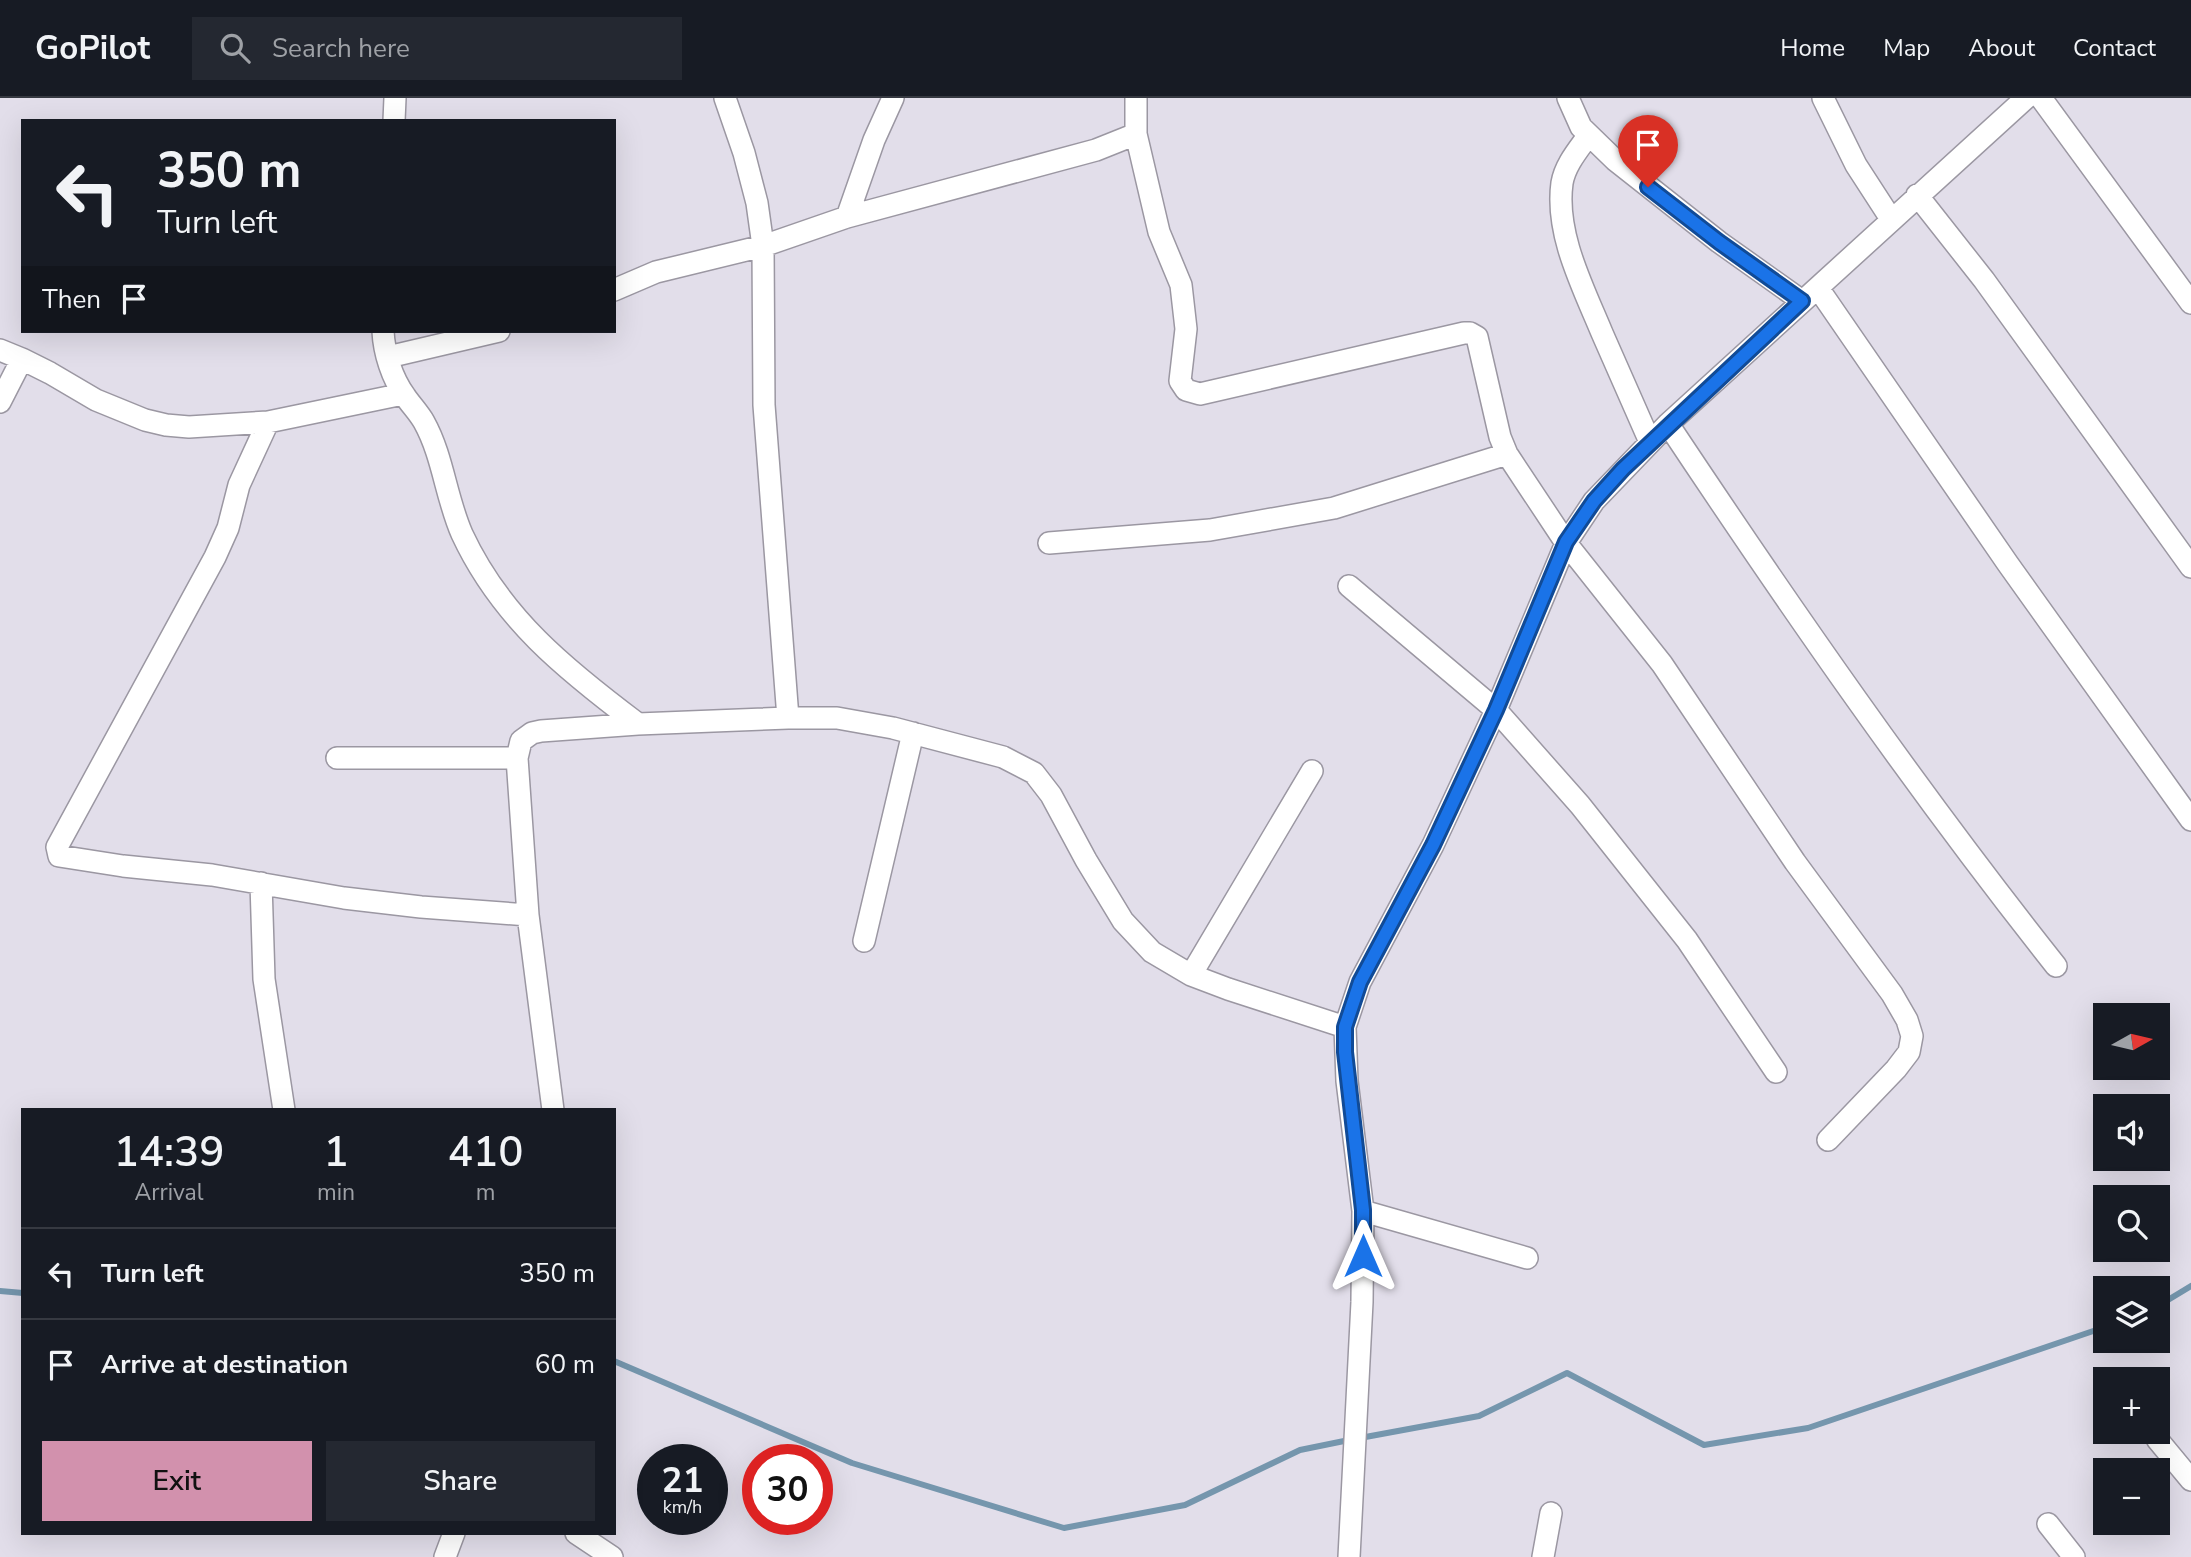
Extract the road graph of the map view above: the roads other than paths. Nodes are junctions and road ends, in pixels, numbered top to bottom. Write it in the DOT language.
graph roads {
  1 [pos="395,98"];
  2 [pos="725,98"];
  3 [pos="893,98"];
  4 [pos="1136,98"];
  5 [pos="1568,98"];
  6 [pos="1823,98"];
  7 [pos="2026,98"];
  8 [pos="2041,98"];
  9 [pos="394,119"];
  10 [pos="1136,134"];
  11 [pos="1588,136"];
  12 [pos="1917,195"];
  13 [pos="846,216"];
  14 [pos="1891,219"];
  15 [pos="763,246"];
  16 [pos="616,289"];
  17 [pos="1810,294"];
  18 [pos="2191,303"];
  19 [pos="383,333"];
  20 [pos="490,333"];
  21 [pos="0,350"];
  22 [pos="388,357"];
  23 [pos="22,359"];
  24 [pos="403,394"];
  25 [pos="0,402"];
  26 [pos="268,422"];
  27 [pos="1668,424"];
  28 [pos="1650,442"];
  29 [pos="1507,454"];
  30 [pos="1566,542"];
  31 [pos="1049,543"];
  32 [pos="2191,567"];
  33 [pos="1349,586"];
  34 [pos="1496,710"];
  35 [pos="788,718"];
  36 [pos="638,724"];
  37 [pos="913,733"];
  38 [pos="337,758"];
  39 [pos="517,758"];
  40 [pos="1312,771"];
  41 [pos="2191,820"];
  42 [pos="261,883"];
  43 [pos="528,915"];
  44 [pos="864,941"];
  45 [pos="2056,966"];
  46 [pos="1191,975"];
  47 [pos="1345,1027"];
  48 [pos="1776,1072"];
  49 [pos="284,1108"];
  50 [pos="553,1108"];
  51 [pos="1828,1140"];
  52 [pos="1363,1210"];
  53 [pos="1527,1258"];
  54 [pos="2161,1444"];
  55 [pos="2191,1480"];
  56 [pos="1551,1513"];
  57 [pos="2048,1524"];
  58 [pos="453,1535"];
  59 [pos="579,1535"];
  60 [pos="444,1557"];
  61 [pos="612,1557"];
  62 [pos="1349,1557"];
  63 [pos="1543,1557"];
  64 [pos="2074,1557"];
  1 -- 9 [label="street"];
  2 -- 15 [label="street"];
  3 -- 13 [label="street"];
  4 -- 10 [label="street"];
  5 -- 11 [label="street"];
  6 -- 14 [label="street"];
  7 -- 12 [label="street"];
  8 -- 18 [label="street"];
  10 -- 13 [label="street"];
  10 -- 29 [label="street"];
  11 -- 17 [label="street"];
  11 -- 28 [label="street"];
  12 -- 14 [label="street"];
  12 -- 32 [label="street"];
  13 -- 15 [label="street"];
  14 -- 17 [label="street"];
  15 -- 16 [label="street"];
  15 -- 35 [label="street"];
  17 -- 27 [label="street"];
  17 -- 41 [label="street"];
  19 -- 22 [label="street"];
  20 -- 22 [label="street"];
  21 -- 23 [label="street"];
  22 -- 24 [label="street"];
  23 -- 25 [label="street"];
  23 -- 26 [label="street"];
  24 -- 26 [label="street"];
  24 -- 36 [label="street"];
  26 -- 42 [label="street"];
  27 -- 28 [label="street"];
  27 -- 45 [label="street"];
  28 -- 30 [label="street"];
  29 -- 30 [label="street"];
  29 -- 31 [label="street"];
  30 -- 34 [label="street"];
  30 -- 51 [label="street"];
  33 -- 34 [label="street"];
  34 -- 47 [label="street"];
  34 -- 48 [label="street"];
  35 -- 36 [label="street"];
  35 -- 37 [label="street"];
  36 -- 39 [label="street"];
  37 -- 44 [label="street"];
  37 -- 46 [label="street"];
  38 -- 39 [label="street"];
  39 -- 43 [label="street"];
  40 -- 46 [label="street"];
  42 -- 43 [label="street"];
  42 -- 49 [label="street"];
  43 -- 50 [label="street"];
  46 -- 47 [label="street"];
  47 -- 52 [label="street"];
  52 -- 53 [label="street"];
  52 -- 62 [label="street"];
  54 -- 55 [label="street"];
  56 -- 63 [label="street"];
  57 -- 64 [label="street"];
  58 -- 60 [label="street"];
  59 -- 61 [label="street"];
}
